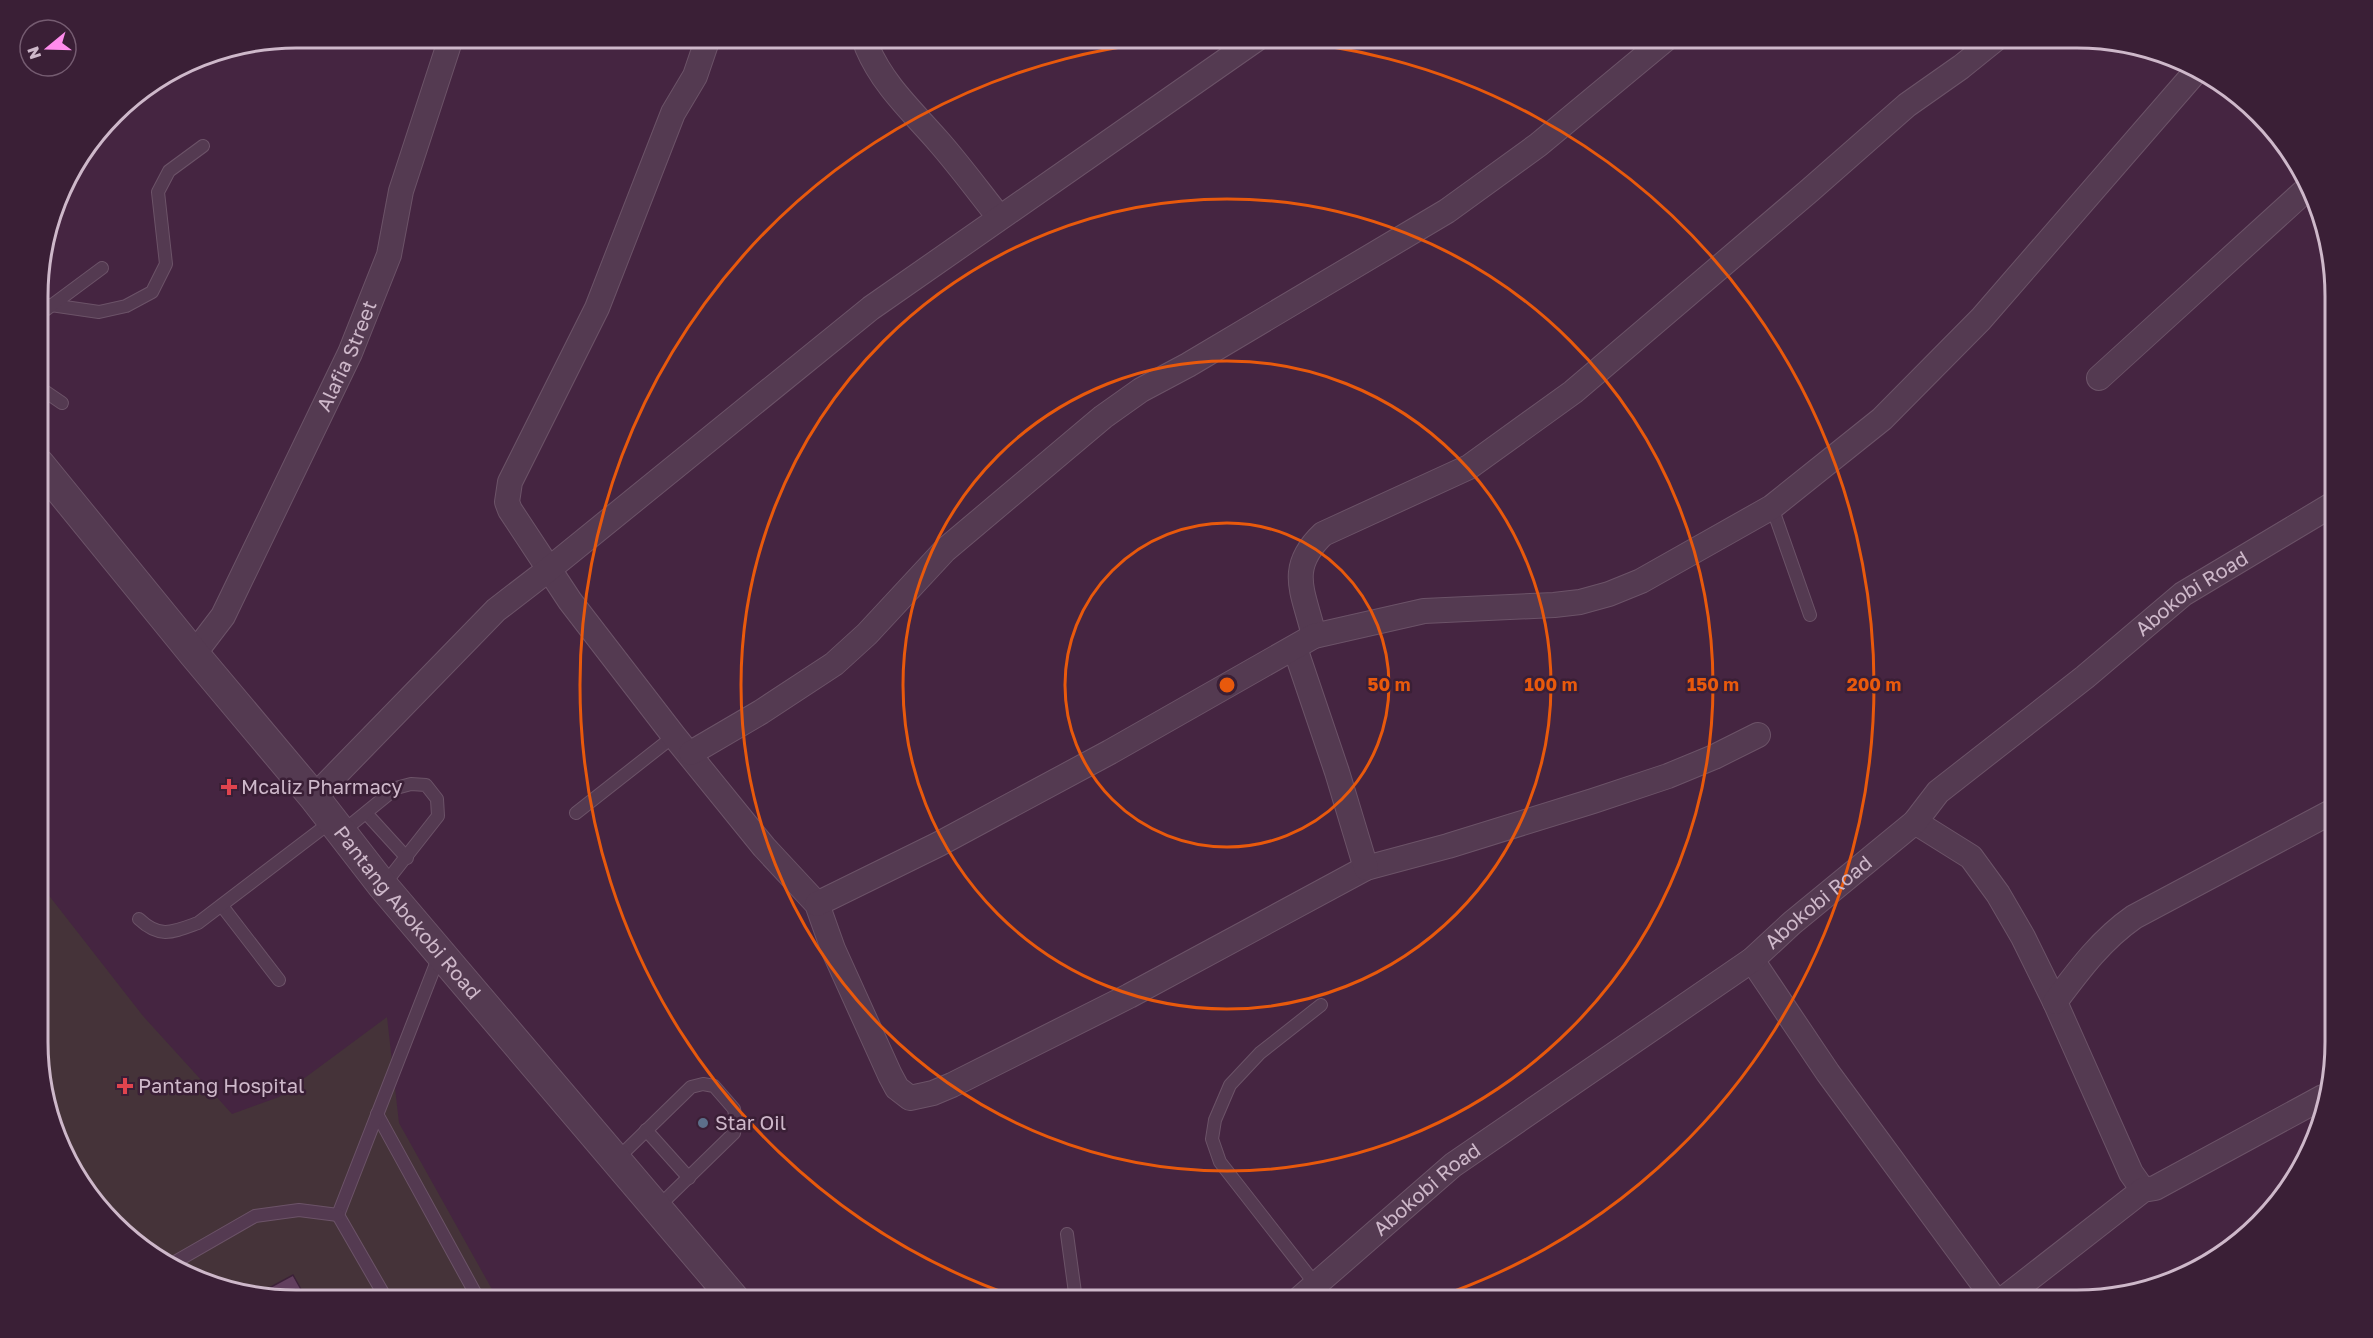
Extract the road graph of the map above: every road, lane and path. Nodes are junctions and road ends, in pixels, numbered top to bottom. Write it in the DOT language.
graph roads {
  1 [pos="448,48"];
  2 [pos="705,48"];
  3 [pos="868,48"];
  4 [pos="1244,48"];
  5 [pos="1654,48"];
  6 [pos="1984,48"];
  7 [pos="2191,77"];
  8 [pos="202,146"];
  9 [pos="2302,193"];
  10 [pos="999,217"];
  11 [pos="102,268"];
  12 [pos="51,305"];
  13 [pos="48,307"];
  14 [pos="2099,378"];
  15 [pos="48,393"];
  16 [pos="62,403"];
  17 [pos="48,475"];
  18 [pos="1772,507"];
  19 [pos="2325,509"];
  20 [pos="548,570"];
  21 [pos="1810,615"];
  22 [pos="1305,642"];
  23 [pos="194,654"];
  24 [pos="1758,735"];
  25 [pos="674,736"];
  26 [pos="691,753"];
  27 [pos="314,797"];
  28 [pos="366,813"];
  29 [pos="576,813"];
  30 [pos="2325,815"];
  31 [pos="1915,822"];
  32 [pos="337,827"];
  33 [pos="407,858"];
  34 [pos="1366,868"];
  35 [pos="383,886"];
  36 [pos="818,904"];
  37 [pos="222,906"];
  38 [pos="139,919"];
  39 [pos="441,952"];
  40 [pos="1752,960"];
  41 [pos="279,980"];
  42 [pos="2055,1002"];
  43 [pos="1322,1005"];
  44 [pos="2318,1100"];
  45 [pos="377,1114"];
  46 [pos="646,1130"];
  47 [pos="616,1160"];
  48 [pos="689,1178"];
  49 [pos="2144,1190"];
  50 [pos="657,1208"];
  51 [pos="338,1215"];
  52 [pos="1067,1234"];
  53 [pos="178,1260"];
  54 [pos="381,1290"];
  55 [pos="474,1290"];
  56 [pos="727,1290"];
  57 [pos="1075,1290"];
  58 [pos="1305,1290"];
  59 [pos="1310,1290"];
  60 [pos="1988,1290"];
  61 [pos="2015,1290"];
  1 -- 23 [label="street, Alafia Street"];
  2 -- 20 [label="street"];
  3 -- 10 [label="street"];
  4 -- 10 [label="street"];
  5 -- 26 [label="street"];
  6 -- 22 [label="street"];
  7 -- 18 [label="street"];
  8 -- 12 [label="lane"];
  9 -- 14 [label="street"];
  10 -- 20 [label="street"];
  11 -- 12 [label="lane"];
  12 -- 13 [label="lane"];
  15 -- 16 [label="lane"];
  17 -- 23 [label="street, Pantang Abokobi Road"];
  18 -- 21 [label="lane"];
  18 -- 22 [label="street"];
  19 -- 31 [label="street, Abokobi Road"];
  20 -- 25 [label="street"];
  20 -- 27 [label="street"];
  22 -- 34 [label="street"];
  22 -- 36 [label="street"];
  23 -- 27 [label="street, Pantang Abokobi Road"];
  24 -- 34 [label="street"];
  25 -- 26 [label="street"];
  25 -- 29 [label="lane"];
  26 -- 36 [label="street"];
  27 -- 32 [label="street, Pantang Abokobi Road"];
  28 -- 32 [label="lane"];
  28 -- 33 [label="lane"];
  28 -- 33 [label="lane"];
  30 -- 42 [label="street"];
  31 -- 40 [label="street, Abokobi Road"];
  31 -- 42 [label="street"];
  32 -- 35 [label="street, Pantang Abokobi Road"];
  32 -- 37 [label="lane"];
  33 -- 35 [label="lane"];
  34 -- 36 [label="street"];
  35 -- 39 [label="street, Pantang Abokobi Road"];
  37 -- 38 [label="lane"];
  37 -- 41 [label="lane"];
  39 -- 45 [label="lane"];
  39 -- 47 [label="street, Pantang Abokobi Road"];
  40 -- 59 [label="street, Abokobi Road"];
  40 -- 60 [label="street"];
  42 -- 49 [label="street"];
  43 -- 58 [label="lane"];
  44 -- 49 [label="street"];
  45 -- 51 [label="lane"];
  45 -- 55 [label="lane"];
  46 -- 47 [label="lane"];
  46 -- 48 [label="lane"];
  46 -- 48 [label="lane"];
  47 -- 50 [label="street, Pantang Abokobi Road"];
  48 -- 50 [label="lane"];
  49 -- 61 [label="street"];
  50 -- 56 [label="street, Pantang Abokobi Road"];
  51 -- 53 [label="lane"];
  51 -- 54 [label="lane"];
  52 -- 57 [label="lane"];
}
